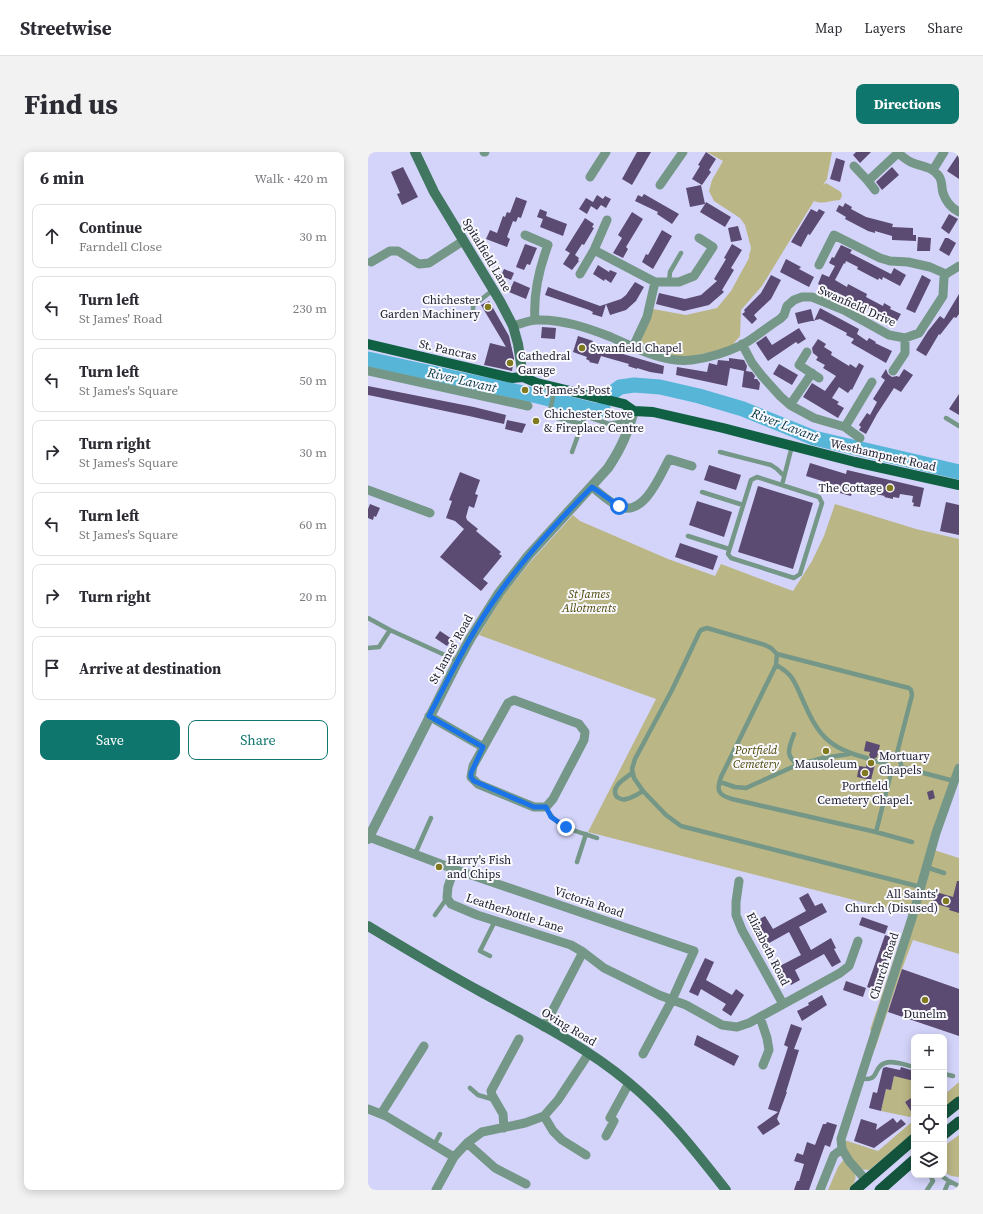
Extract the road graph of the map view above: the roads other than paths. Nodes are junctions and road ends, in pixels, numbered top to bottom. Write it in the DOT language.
graph roads {
  1 [pos="415,152"];
  2 [pos="606,152"];
  3 [pos="683,152"];
  4 [pos="898,152"];
  5 [pos="944,152"];
  6 [pos="854,166"];
  7 [pos="933,170"];
  8 [pos="590,177"];
  9 [pos="868,181"];
  10 [pos="660,185"];
  11 [pos="874,190"];
  12 [pos="959,212"];
  13 [pos="607,220"];
  14 [pos="525,235"];
  15 [pos="699,238"];
  16 [pos="463,241"];
  17 [pos="594,250"];
  18 [pos="681,253"];
  19 [pos="369,261"];
  20 [pos="819,265"];
  21 [pos="959,266"];
  22 [pos="580,274"];
  23 [pos="946,274"];
  24 [pos="655,282"];
  25 [pos="669,282"];
  26 [pos="494,290"];
  27 [pos="473,313"];
  28 [pos="535,320"];
  29 [pos="513,326"];
  30 [pos="904,338"];
  31 [pos="368,344"];
  32 [pos="742,344"];
  33 [pos="633,347"];
  34 [pos="807,352"];
  35 [pos="368,371"];
  36 [pos="893,371"];
  37 [pos="523,377"];
  38 [pos="872,382"];
  39 [pos="554,391"];
  40 [pos="790,405"];
  41 [pos="528,406"];
  42 [pos="632,416"];
  43 [pos="946,418"];
  44 [pos="582,424"];
  45 [pos="959,426"];
  46 [pos="845,427"];
  47 [pos="860,438"];
  48 [pos="792,446"];
  49 [pos="572,452"];
  50 [pos="720,452"];
  51 [pos="692,466"];
  52 [pos="784,476"];
  53 [pos="782,485"];
  54 [pos="959,485"];
  55 [pos="592,487"];
  56 [pos="368,490"];
  57 [pos="702,492"];
  58 [pos="743,505"];
  59 [pos="430,513"];
  60 [pos="688,536"];
  61 [pos="729,549"];
  62 [pos="368,618"];
  63 [pos="390,630"];
  64 [pos="368,648"];
  65 [pos="777,654"];
  66 [pos="458,661"];
  67 [pos="776,665"];
  68 [pos="429,716"];
  69 [pos="794,734"];
  70 [pos="483,747"];
  71 [pos="850,754"];
  72 [pos="896,757"];
  73 [pos="867,758"];
  74 [pos="876,761"];
  75 [pos="885,763"];
  76 [pos="799,764"];
  77 [pos="901,767"];
  78 [pos="959,768"];
  79 [pos="891,773"];
  80 [pos="632,774"];
  81 [pos="954,781"];
  82 [pos="720,782"];
  83 [pos="643,791"];
  84 [pos="546,807"];
  85 [pos="430,818"];
  86 [pos="876,832"];
  87 [pos="586,834"];
  88 [pos="368,838"];
  89 [pos="597,838"];
  90 [pos="912,842"];
  91 [pos="415,854"];
  92 [pos="577,862"];
  93 [pos="926,868"];
  94 [pos="454,869"];
  95 [pos="944,873"];
  96 [pos="739,881"];
  97 [pos="921,887"];
  98 [pos="447,898"];
  99 [pos="435,915"];
  100 [pos="495,921"];
  101 [pos="368,926"];
  102 [pos="858,941"];
  103 [pos="584,952"];
  104 [pos="490,956"];
  105 [pos="672,1000"];
  106 [pos="783,1004"];
  107 [pos="760,1018"];
  108 [pos="544,1026"];
  109 [pos="519,1039"];
  110 [pos="424,1046"];
  111 [pos="589,1053"];
  112 [pos="643,1054"];
  113 [pos="763,1065"];
  114 [pos="911,1066"];
  115 [pos="947,1075"];
  116 [pos="953,1076"];
  117 [pos="860,1078"];
  118 [pos="630,1083"];
  119 [pos="470,1088"];
  120 [pos="494,1100"];
  121 [pos="959,1102"];
  122 [pos="368,1108"];
  123 [pos="947,1112"];
  124 [pos="383,1115"];
  125 [pos="544,1116"];
  126 [pos="959,1122"];
  127 [pos="504,1128"];
  128 [pos="947,1132"];
  129 [pos="440,1134"];
  130 [pos="606,1136"];
  131 [pos="911,1142"];
  132 [pos="467,1144"];
  133 [pos="434,1145"];
  134 [pos="842,1149"];
  135 [pos="586,1155"];
  136 [pos="454,1157"];
  137 [pos="911,1163"];
  138 [pos="932,1178"];
  139 [pos="944,1178"];
  140 [pos="866,1180"];
  141 [pos="949,1181"];
  142 [pos="526,1184"];
  143 [pos="959,1186"];
  144 [pos="436,1190"];
  145 [pos="726,1190"];
  146 [pos="820,1190"];
  147 [pos="855,1190"];
  148 [pos="880,1190"];
  149 [pos="927,1190"];
  150 [pos="945,1190"];
  1 -- 16 [label="main road, Spitalfield Lane"];
  2 -- 8 [label="street"];
  3 -- 10 [label="street"];
  4 -- 7 [label="street"];
  4 -- 9 [label="street"];
  5 -- 7 [label="street"];
  6 -- 9 [label="street"];
  7 -- 12 [label="street"];
  9 -- 11 [label="street"];
  13 -- 17 [label="street"];
  14 -- 28 [label="street"];
  15 -- 25 [label="street"];
  16 -- 19 [label="street"];
  16 -- 26 [label="main road, Spitalfield Lane"];
  17 -- 22 [label="street"];
  17 -- 24 [label="street"];
  18 -- 25 [label="lane"];
  20 -- 23 [label="street"];
  21 -- 23 [label="street"];
  23 -- 30 [label="street, Swanfield Drive"];
  24 -- 25 [label="street"];
  24 -- 33 [label="street"];
  26 -- 27 [label="lane"];
  26 -- 29 [label="main road, Spitalfield Lane"];
  28 -- 29 [label="street, Swanfield Drive"];
  28 -- 33 [label="street, Swanfield Drive"];
  29 -- 37 [label="main road, Spitalfield Lane"];
  30 -- 32 [label="street, Swanfield Drive"];
  30 -- 36 [label="street"];
  31 -- 37 [label="main road, St. Pancras"];
  32 -- 33 [label="street, Swanfield Drive"];
  32 -- 40 [label="street"];
  34 -- 40 [label="street"];
  35 -- 41 [label="street"];
  37 -- 39 [label="main road, Westhampnett Road"];
  38 -- 46 [label="street"];
  39 -- 42 [label="main road, Westhampnett Road"];
  39 -- 44 [label="lane"];
  40 -- 46 [label="street"];
  42 -- 44 [label="lane"];
  42 -- 48 [label="main road, Westhampnett Road"];
  42 -- 55 [label="street, St James' Road"];
  43 -- 45 [label="lane"];
  44 -- 49 [label="lane"];
  46 -- 47 [label="street"];
  48 -- 52 [label="lane"];
  48 -- 54 [label="main road, Westhampnett Road"];
  50 -- 52 [label="lane"];
  51 -- 55 [label="street"];
  52 -- 53 [label="lane"];
  53 -- 58 [label="lane"];
  53 -- 61 [label="lane"];
  55 -- 66 [label="street, St James' Road"];
  56 -- 59 [label="street"];
  57 -- 58 [label="lane"];
  58 -- 61 [label="lane"];
  60 -- 61 [label="lane"];
  62 -- 63 [label="lane"];
  63 -- 64 [label="lane"];
  63 -- 66 [label="lane"];
  65 -- 67 [label="lane"];
  65 -- 72 [label="lane"];
  65 -- 80 [label="lane"];
  66 -- 68 [label="street, St James' Road"];
  67 -- 71 [label="lane"];
  67 -- 82 [label="lane"];
  68 -- 70 [label="street"];
  68 -- 88 [label="street, St James' Road"];
  69 -- 76 [label="lane"];
  70 -- 84 [label="street"];
  70 -- 84 [label="street"];
  71 -- 73 [label="lane"];
  71 -- 76 [label="lane"];
  72 -- 75 [label="lane"];
  72 -- 77 [label="lane"];
  74 -- 75 [label="lane"];
  75 -- 79 [label="lane"];
  76 -- 82 [label="lane"];
  77 -- 79 [label="lane"];
  77 -- 81 [label="lane"];
  78 -- 81 [label="street, Church Road"];
  79 -- 86 [label="lane"];
  80 -- 83 [label="lane"];
  80 -- 83 [label="lane"];
  81 -- 93 [label="street, Church Road"];
  82 -- 86 [label="lane"];
  83 -- 97 [label="lane"];
  84 -- 87 [label="lane"];
  85 -- 91 [label="lane"];
  86 -- 90 [label="lane"];
  87 -- 89 [label="lane"];
  87 -- 92 [label="lane"];
  88 -- 91 [label="street, Victoria Road"];
  91 -- 94 [label="street, Victoria Road"];
  93 -- 95 [label="lane"];
  93 -- 97 [label="street, Church Road"];
  94 -- 98 [label="street"];
  94 -- 105 [label="street, Victoria Road"];
  96 -- 106 [label="street, Elizabeth Road"];
  97 -- 117 [label="street, Church Road"];
  98 -- 99 [label="lane"];
  98 -- 100 [label="street, Leatherbottle Lane"];
  100 -- 103 [label="street, Leatherbottle Lane"];
  100 -- 104 [label="lane"];
  101 -- 108 [label="main road, Oving Road"];
  102 -- 106 [label="street, Elizabeth Road"];
  103 -- 105 [label="street, Leatherbottle Lane"];
  103 -- 108 [label="street"];
  105 -- 107 [label="street, Elizabeth Road"];
  105 -- 112 [label="street, Victoria Road"];
  106 -- 107 [label="street, Elizabeth Road"];
  107 -- 113 [label="street"];
  108 -- 111 [label="main road, Oving Road"];
  109 -- 120 [label="street"];
  110 -- 124 [label="street"];
  111 -- 118 [label="main road, Oving Road"];
  111 -- 125 [label="street"];
  114 -- 117 [label="lane"];
  115 -- 116 [label="lane"];
  117 -- 134 [label="street, Church Road"];
  118 -- 130 [label="street"];
  118 -- 145 [label="main road, Oving Road"];
  119 -- 120 [label="lane"];
  120 -- 127 [label="street"];
  121 -- 123 [label="highway"];
  122 -- 124 [label="street"];
  124 -- 133 [label="street"];
  125 -- 127 [label="street"];
  125 -- 135 [label="street"];
  126 -- 128 [label="highway"];
  127 -- 132 [label="street"];
  129 -- 133 [label="lane"];
  131 -- 140 [label="highway"];
  132 -- 136 [label="street"];
  132 -- 142 [label="street"];
  133 -- 136 [label="street"];
  134 -- 140 [label="street"];
  134 -- 146 [label="street"];
  136 -- 144 [label="street"];
  137 -- 148 [label="highway"];
  138 -- 149 [label="lane"];
  139 -- 141 [label="lane"];
  140 -- 147 [label="highway"];
  141 -- 143 [label="lane"];
  141 -- 150 [label="lane"];
}
